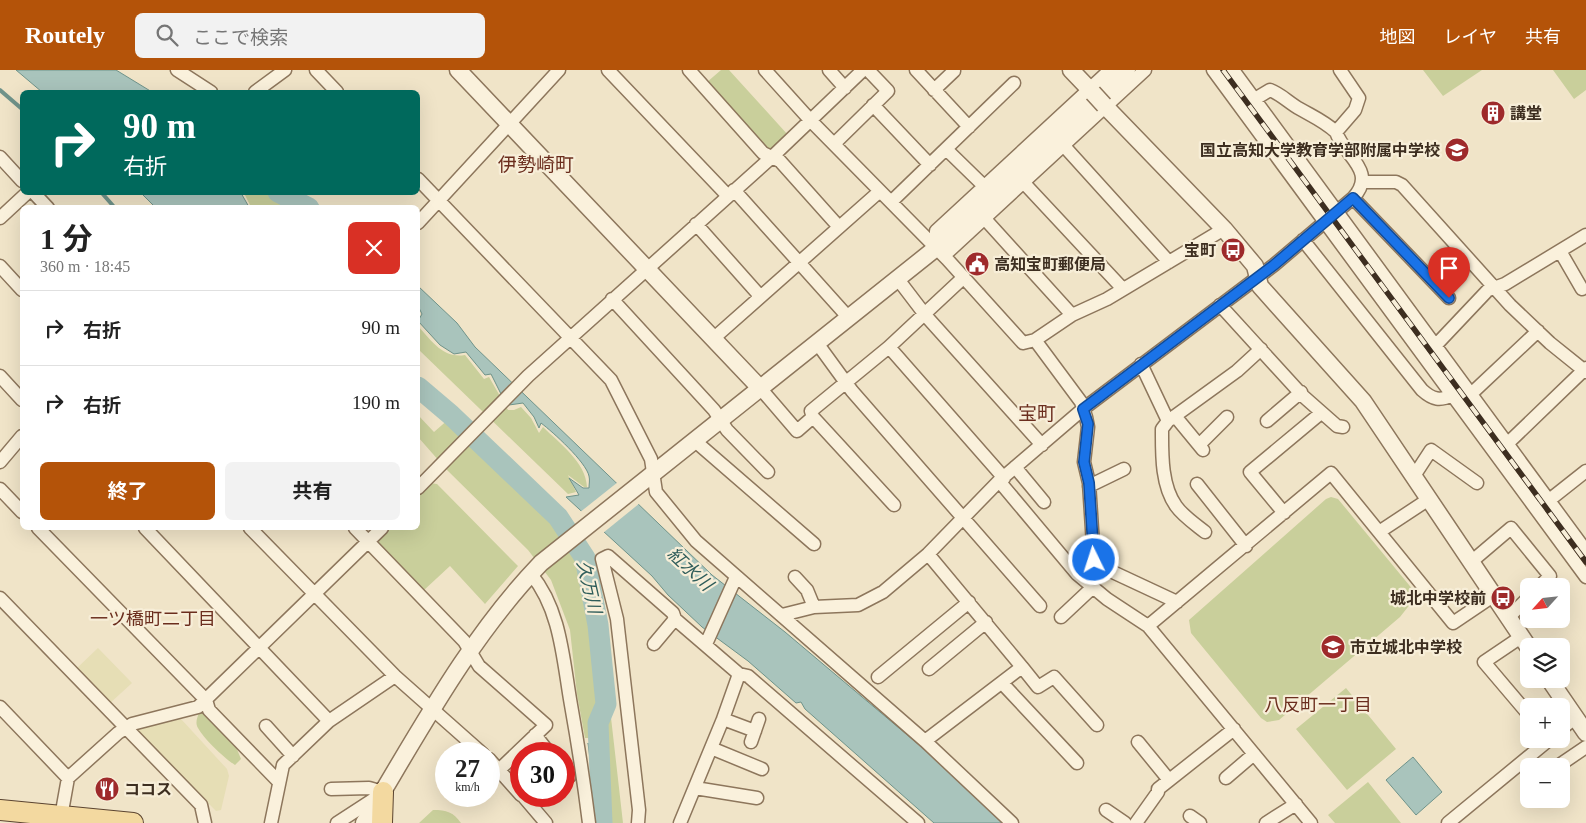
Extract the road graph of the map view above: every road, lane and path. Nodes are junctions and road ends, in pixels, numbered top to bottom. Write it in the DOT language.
graph roads {
  1 [pos="177,70"];
  2 [pos="285,70"];
  3 [pos="316,70"];
  4 [pos="458,70"];
  5 [pos="559,70"];
  6 [pos="608,70"];
  7 [pos="689,70"];
  8 [pos="765,70"];
  9 [pos="829,70"];
  10 [pos="864,70"];
  11 [pos="868,70"];
  12 [pos="916,70"];
  13 [pos="1071,70"];
  14 [pos="1110,70"];
  15 [pos="1127,70"];
  16 [pos="1145,70"];
  17 [pos="1213,70"];
  18 [pos="1233,70"];
  19 [pos="1340,70"];
  20 [pos="954,71"];
  21 [pos="1014,83"];
  22 [pos="845,88"];
  23 [pos="208,90"];
  24 [pos="258,90"];
  25 [pos="335,90"];
  26 [pos="934,90"];
  27 [pos="1098,98"];
  28 [pos="1255,99"];
  29 [pos="873,105"];
  30 [pos="811,121"];
  31 [pos="510,124"];
  32 [pos="969,127"];
  33 [pos="1336,132"];
  34 [pos="834,144"];
  35 [pos="1064,146"];
  36 [pos="946,149"];
  37 [pos="0,157"];
  38 [pos="772,157"];
  39 [pos="930,165"];
  40 [pos="20,179"];
  41 [pos="420,181"];
  42 [pos="1362,182"];
  43 [pos="1024,183"];
  44 [pos="985,187"];
  45 [pos="880,191"];
  46 [pos="731,193"];
  47 [pos="25,195"];
  48 [pos="37,195"];
  49 [pos="1353,198"];
  50 [pos="438,201"];
  51 [pos="891,202"];
  52 [pos="45,205"];
  53 [pos="1337,211"];
  54 [pos="0,218"];
  55 [pos="985,219"];
  56 [pos="1325,221"];
  57 [pos="420,222"];
  58 [pos="696,224"];
  59 [pos="839,227"];
  60 [pos="1224,229"];
  61 [pos="1586,235"];
  62 [pos="1303,240"];
  63 [pos="936,248"];
  64 [pos="1560,251"];
  65 [pos="799,262"];
  66 [pos="1169,262"];
  67 [pos="0,266"];
  68 [pos="646,268"];
  69 [pos="964,277"];
  70 [pos="1258,277"];
  71 [pos="897,278"];
  72 [pos="20,288"];
  73 [pos="1493,288"];
  74 [pos="1582,289"];
  75 [pos="1123,290"];
  76 [pos="760,296"];
  77 [pos="1449,298"];
  78 [pos="612,300"];
  79 [pos="1220,305"];
  80 [pos="925,314"];
  81 [pos="1072,315"];
  82 [pos="848,318"];
  83 [pos="1538,331"];
  84 [pos="714,338"];
  85 [pos="569,339"];
  86 [pos="1036,340"];
  87 [pos="817,343"];
  88 [pos="1436,345"];
  89 [pos="888,347"];
  90 [pos="1260,349"];
  91 [pos="1141,364"];
  92 [pos="1585,370"];
  93 [pos="0,376"];
  94 [pos="847,382"];
  95 [pos="760,388"];
  96 [pos="1301,392"];
  97 [pos="1471,394"];
  98 [pos="1453,395"];
  99 [pos="20,398"];
  100 [pos="1083,409"];
  101 [pos="1321,412"];
  102 [pos="813,417"];
  103 [pos="1227,417"];
  104 [pos="1172,418"];
  105 [pos="721,420"];
  106 [pos="1267,421"];
  107 [pos="1343,427"];
  108 [pos="20,438"];
  109 [pos="695,441"];
  110 [pos="1506,444"];
  111 [pos="1042,445"];
  112 [pos="0,462"];
  113 [pos="1016,468"];
  114 [pos="1124,469"];
  115 [pos="1586,471"];
  116 [pos="768,472"];
  117 [pos="652,475"];
  118 [pos="1414,476"];
  119 [pos="1001,479"];
  120 [pos="1477,483"];
  121 [pos="1197,484"];
  122 [pos="420,486"];
  123 [pos="1089,486"];
  124 [pos="0,489"];
  125 [pos="1429,499"];
  126 [pos="1548,500"];
  127 [pos="1044,502"];
  128 [pos="894,505"];
  129 [pos="1536,509"];
  130 [pos="20,510"];
  131 [pos="1284,513"];
  132 [pos="963,518"];
  133 [pos="40,530"];
  134 [pos="147,530"];
  135 [pos="252,530"];
  136 [pos="362,532"];
  137 [pos="1205,532"];
  138 [pos="1378,532"];
  139 [pos="814,544"];
  140 [pos="1246,546"];
  141 [pos="1586,551"];
  142 [pos="928,554"];
  143 [pos="1471,562"];
  144 [pos="532,573"];
  145 [pos="795,577"];
  146 [pos="1586,577"];
  147 [pos="1548,578"];
  148 [pos="734,583"];
  149 [pos="1092,588"];
  150 [pos="315,594"];
  151 [pos="1493,596"];
  152 [pos="0,598"];
  153 [pos="969,602"];
  154 [pos="1177,602"];
  155 [pos="814,606"];
  156 [pos="1040,606"];
  157 [pos="1520,606"];
  158 [pos="782,615"];
  159 [pos="1062,617"];
  160 [pos="1508,618"];
  161 [pos="675,619"];
  162 [pos="986,622"];
  163 [pos="1148,626"];
  164 [pos="1522,638"];
  165 [pos="708,641"];
  166 [pos="654,644"];
  167 [pos="1520,645"];
  168 [pos="259,647"];
  169 [pos="470,652"];
  170 [pos="1022,667"];
  171 [pos="929,669"];
  172 [pos="739,674"];
  173 [pos="395,676"];
  174 [pos="878,677"];
  175 [pos="1002,683"];
  176 [pos="1555,688"];
  177 [pos="206,700"];
  178 [pos="1520,704"];
  179 [pos="0,707"];
  180 [pos="433,710"];
  181 [pos="724,718"];
  182 [pos="1576,718"];
  183 [pos="329,721"];
  184 [pos="1570,723"];
  185 [pos="266,726"];
  186 [pos="1097,726"];
  187 [pos="124,728"];
  188 [pos="1234,729"];
  189 [pos="755,731"];
  190 [pos="1586,733"];
  191 [pos="535,735"];
  192 [pos="925,741"];
  193 [pos="469,742"];
  194 [pos="541,742"];
  195 [pos="1138,742"];
  196 [pos="1586,747"];
  197 [pos="711,748"];
  198 [pos="1540,748"];
  199 [pos="1254,754"];
  200 [pos="293,756"];
  201 [pos="1570,758"];
  202 [pos="1077,763"];
  203 [pos="500,769"];
  204 [pos="762,769"];
  205 [pos="500,771"];
  206 [pos="68,778"];
  207 [pos="1226,778"];
  208 [pos="1169,780"];
  209 [pos="279,782"];
  210 [pos="510,782"];
  211 [pos="695,788"];
  212 [pos="331,789"];
  213 [pos="383,792"];
  214 [pos="757,798"];
  215 [pos="1296,804"];
  216 [pos="532,807"];
  217 [pos="0,810"];
  218 [pos="1106,810"];
  219 [pos="65,819"];
  220 [pos="1456,821"];
  221 [pos="133,823"];
  222 [pos="205,823"];
  223 [pos="271,823"];
  224 [pos="337,823"];
  225 [pos="364,823"];
  226 [pos="382,823"];
  227 [pos="546,823"];
  228 [pos="589,823"];
  229 [pos="638,823"];
  230 [pos="680,823"];
  231 [pos="918,823"];
  232 [pos="1012,823"];
  233 [pos="1125,823"];
  234 [pos="1136,823"];
  235 [pos="1266,823"];
  236 [pos="1311,823"];
  1 -- 23 [label="street"];
  2 -- 24 [label="street"];
  3 -- 25 [label="street"];
  4 -- 31 [label="street"];
  5 -- 31 [label="street"];
  6 -- 46 [label="street"];
  7 -- 38 [label="street"];
  8 -- 30 [label="street"];
  9 -- 22 [label="street"];
  10 -- 22 [label="street"];
  11 -- 29 [label="street"];
  12 -- 26 [label="street"];
  13 -- 27 [label="street"];
  14 -- 27 [label="street"];
  15 -- 63 [label="street"];
  16 -- 27 [label="street"];
  17 -- 56 [label="street"];
  18 -- 28 [label="street"];
  19 -- 33 [label="street"];
  20 -- 26 [label="street"];
  21 -- 32 [label="street"];
  22 -- 30 [label="street"];
  26 -- 32 [label="street"];
  27 -- 35 [label="street"];
  27 -- 44 [label="street"];
  27 -- 60 [label="street"];
  28 -- 33 [label="street"];
  28 -- 53 [label="street"];
  29 -- 34 [label="street"];
  29 -- 39 [label="street"];
  30 -- 34 [label="street"];
  30 -- 38 [label="street"];
  31 -- 50 [label="street"];
  31 -- 68 [label="street"];
  32 -- 36 [label="street"];
  33 -- 42 [label="street"];
  34 -- 45 [label="street"];
  35 -- 43 [label="street"];
  35 -- 66 [label="street"];
  36 -- 39 [label="street"];
  36 -- 44 [label="street"];
  37 -- 40 [label="street"];
  38 -- 46 [label="street"];
  38 -- 59 [label="street"];
  39 -- 51 [label="street"];
  41 -- 50 [label="street"];
  42 -- 49 [label="street"];
  42 -- 73 [label="street"];
  43 -- 55 [label="street"];
  43 -- 75 [label="street"];
  44 -- 63 [label="street"];
  45 -- 51 [label="street"];
  45 -- 59 [label="street"];
  46 -- 58 [label="street"];
  46 -- 65 [label="street"];
  47 -- 54 [label="street"];
  48 -- 52 [label="street"];
  49 -- 53 [label="street"];
  49 -- 77 [label="street"];
  50 -- 57 [label="street"];
  50 -- 85 [label="street"];
  51 -- 63 [label="street"];
  53 -- 56 [label="street"];
  53 -- 88 [label="street"];
  55 -- 63 [label="street"];
  55 -- 81 [label="street"];
  56 -- 62 [label="street"];
  56 -- 98 [label="street"];
  58 -- 68 [label="street"];
  58 -- 76 [label="street"];
  59 -- 65 [label="street"];
  60 -- 66 [label="street"];
  60 -- 70 [label="street"];
  61 -- 64 [label="street"];
  62 -- 70 [label="street"];
  62 -- 98 [label="street"];
  63 -- 69 [label="street"];
  63 -- 71 [label="street"];
  64 -- 73 [label="street"];
  64 -- 74 [label="street"];
  65 -- 76 [label="street"];
  65 -- 82 [label="street"];
  66 -- 75 [label="street"];
  67 -- 72 [label="street"];
  68 -- 78 [label="street"];
  68 -- 84 [label="street"];
  69 -- 80 [label="street"];
  69 -- 86 [label="street"];
  70 -- 79 [label="street"];
  70 -- 118 [label="street"];
  71 -- 80 [label="street"];
  71 -- 82 [label="street"];
  73 -- 83 [label="street"];
  73 -- 88 [label="street"];
  75 -- 81 [label="street"];
  76 -- 84 [label="street"];
  78 -- 85 [label="street"];
  78 -- 105 [label="street"];
  79 -- 90 [label="street"];
  79 -- 91 [label="street"];
  80 -- 89 [label="street"];
  80 -- 111 [label="street"];
  81 -- 86 [label="street"];
  82 -- 87 [label="street"];
  83 -- 92 [label="street"];
  83 -- 97 [label="street"];
  84 -- 95 [label="street"];
  85 -- 117 [label="street"];
  85 -- 122 [label="street"];
  86 -- 100 [label="street"];
  87 -- 94 [label="street"];
  87 -- 95 [label="street"];
  88 -- 97 [label="street"];
  89 -- 94 [label="street"];
  89 -- 119 [label="street"];
  90 -- 96 [label="street"];
  90 -- 104 [label="street"];
  91 -- 100 [label="street"];
  91 -- 104 [label="street"];
  92 -- 110 [label="street"];
  93 -- 99 [label="street"];
  94 -- 102 [label="street"];
  94 -- 132 [label="street"];
  95 -- 102 [label="street"];
  95 -- 105 [label="street"];
  96 -- 101 [label="street"];
  96 -- 106 [label="street"];
  97 -- 110 [label="street"];
  98 -- 129 [label="street"];
  100 -- 111 [label="street"];
  100 -- 123 [label="street"];
  101 -- 107 [label="street"];
  101 -- 131 [label="street"];
  102 -- 128 [label="street"];
  103 -- 104 [label="street"];
  104 -- 137 [label="street"];
  105 -- 109 [label="street"];
  105 -- 116 [label="street"];
  108 -- 112 [label="street"];
  109 -- 117 [label="street"];
  109 -- 139 [label="street"];
  110 -- 126 [label="street"];
  111 -- 113 [label="street"];
  113 -- 119 [label="street"];
  113 -- 127 [label="street"];
  114 -- 123 [label="street"];
  115 -- 126 [label="street"];
  117 -- 144 [label="street"];
  117 -- 148 [label="street"];
  118 -- 120 [label="street"];
  118 -- 125 [label="street"];
  119 -- 132 [label="street"];
  119 -- 149 [label="street"];
  121 -- 140 [label="street"];
  123 -- 154 [label="street"];
  124 -- 130 [label="street"];
  125 -- 138 [label="street"];
  125 -- 143 [label="street"];
  126 -- 129 [label="street"];
  126 -- 141 [label="street"];
  129 -- 146 [label="street"];
  131 -- 138 [label="street"];
  131 -- 140 [label="street"];
  132 -- 142 [label="street"];
  132 -- 156 [label="street"];
  133 -- 177 [label="street"];
  134 -- 168 [label="street"];
  135 -- 150 [label="street"];
  136 -- 150 [label="street"];
  136 -- 169 [label="street"];
  138 -- 151 [label="street"];
  140 -- 154 [label="street"];
  142 -- 153 [label="street"];
  142 -- 155 [label="street"];
  143 -- 147 [label="street"];
  143 -- 151 [label="street"];
  144 -- 169 [label="street"];
  144 -- 228 [label="street"];
  145 -- 155 [label="street"];
  148 -- 158 [label="street"];
  148 -- 165 [label="street"];
  149 -- 159 [label="street"];
  149 -- 163 [label="street"];
  150 -- 168 [label="street"];
  150 -- 173 [label="street"];
  151 -- 160 [label="street"];
  152 -- 187 [label="street"];
  153 -- 162 [label="street"];
  153 -- 174 [label="street"];
  154 -- 163 [label="street"];
  155 -- 158 [label="street"];
  157 -- 160 [label="street"];
  158 -- 192 [label="street"];
  160 -- 164 [label="street"];
  161 -- 165 [label="street"];
  161 -- 166 [label="street"];
  161 -- 229 [label="street"];
  162 -- 170 [label="street"];
  162 -- 171 [label="street"];
  163 -- 188 [label="street"];
  165 -- 172 [label="street"];
  167 -- 178 [label="street"];
  168 -- 177 [label="street"];
  168 -- 183 [label="street"];
  169 -- 180 [label="street"];
  169 -- 191 [label="street"];
  170 -- 175 [label="street"];
  170 -- 186 [label="street"];
  172 -- 181 [label="street"];
  172 -- 231 [label="street"];
  173 -- 180 [label="street"];
  173 -- 183 [label="street"];
  175 -- 192 [label="street"];
  175 -- 202 [label="street"];
  176 -- 182 [label="street"];
  177 -- 187 [label="street"];
  177 -- 209 [label="street"];
  179 -- 206 [label="street"];
  180 -- 193 [label="street"];
  180 -- 213 [label="street"];
  181 -- 189 [label="street"];
  181 -- 197 [label="street"];
  182 -- 184 [label="street"];
  182 -- 190 [label="street"];
  183 -- 200 [label="street"];
  185 -- 200 [label="street"];
  187 -- 206 [label="street"];
  187 -- 222 [label="street"];
  188 -- 199 [label="street"];
  188 -- 208 [label="street"];
  191 -- 194 [label="street"];
  191 -- 203 [label="street"];
  192 -- 232 [label="street"];
  195 -- 208 [label="street"];
  196 -- 201 [label="street"];
  197 -- 204 [label="street"];
  197 -- 211 [label="street"];
  198 -- 220 [label="street"];
  199 -- 207 [label="street"];
  199 -- 215 [label="street"];
  200 -- 209 [label="street"];
  205 -- 210 [label="street"];
  206 -- 219 [label="street"];
  208 -- 234 [label="street"];
  209 -- 223 [label="street"];
  211 -- 214 [label="street"];
  211 -- 230 [label="street"];
  212 -- 213 [label="street"];
  213 -- 224 [label="street"];
  213 -- 225 [label="street"];
  213 -- 226 [label="main road"];
  215 -- 235 [label="street"];
  215 -- 236 [label="street"];
  216 -- 227 [label="street"];
  217 -- 219 [label="main road"];
  218 -- 233 [label="street"];
  219 -- 221 [label="main road"];
}
